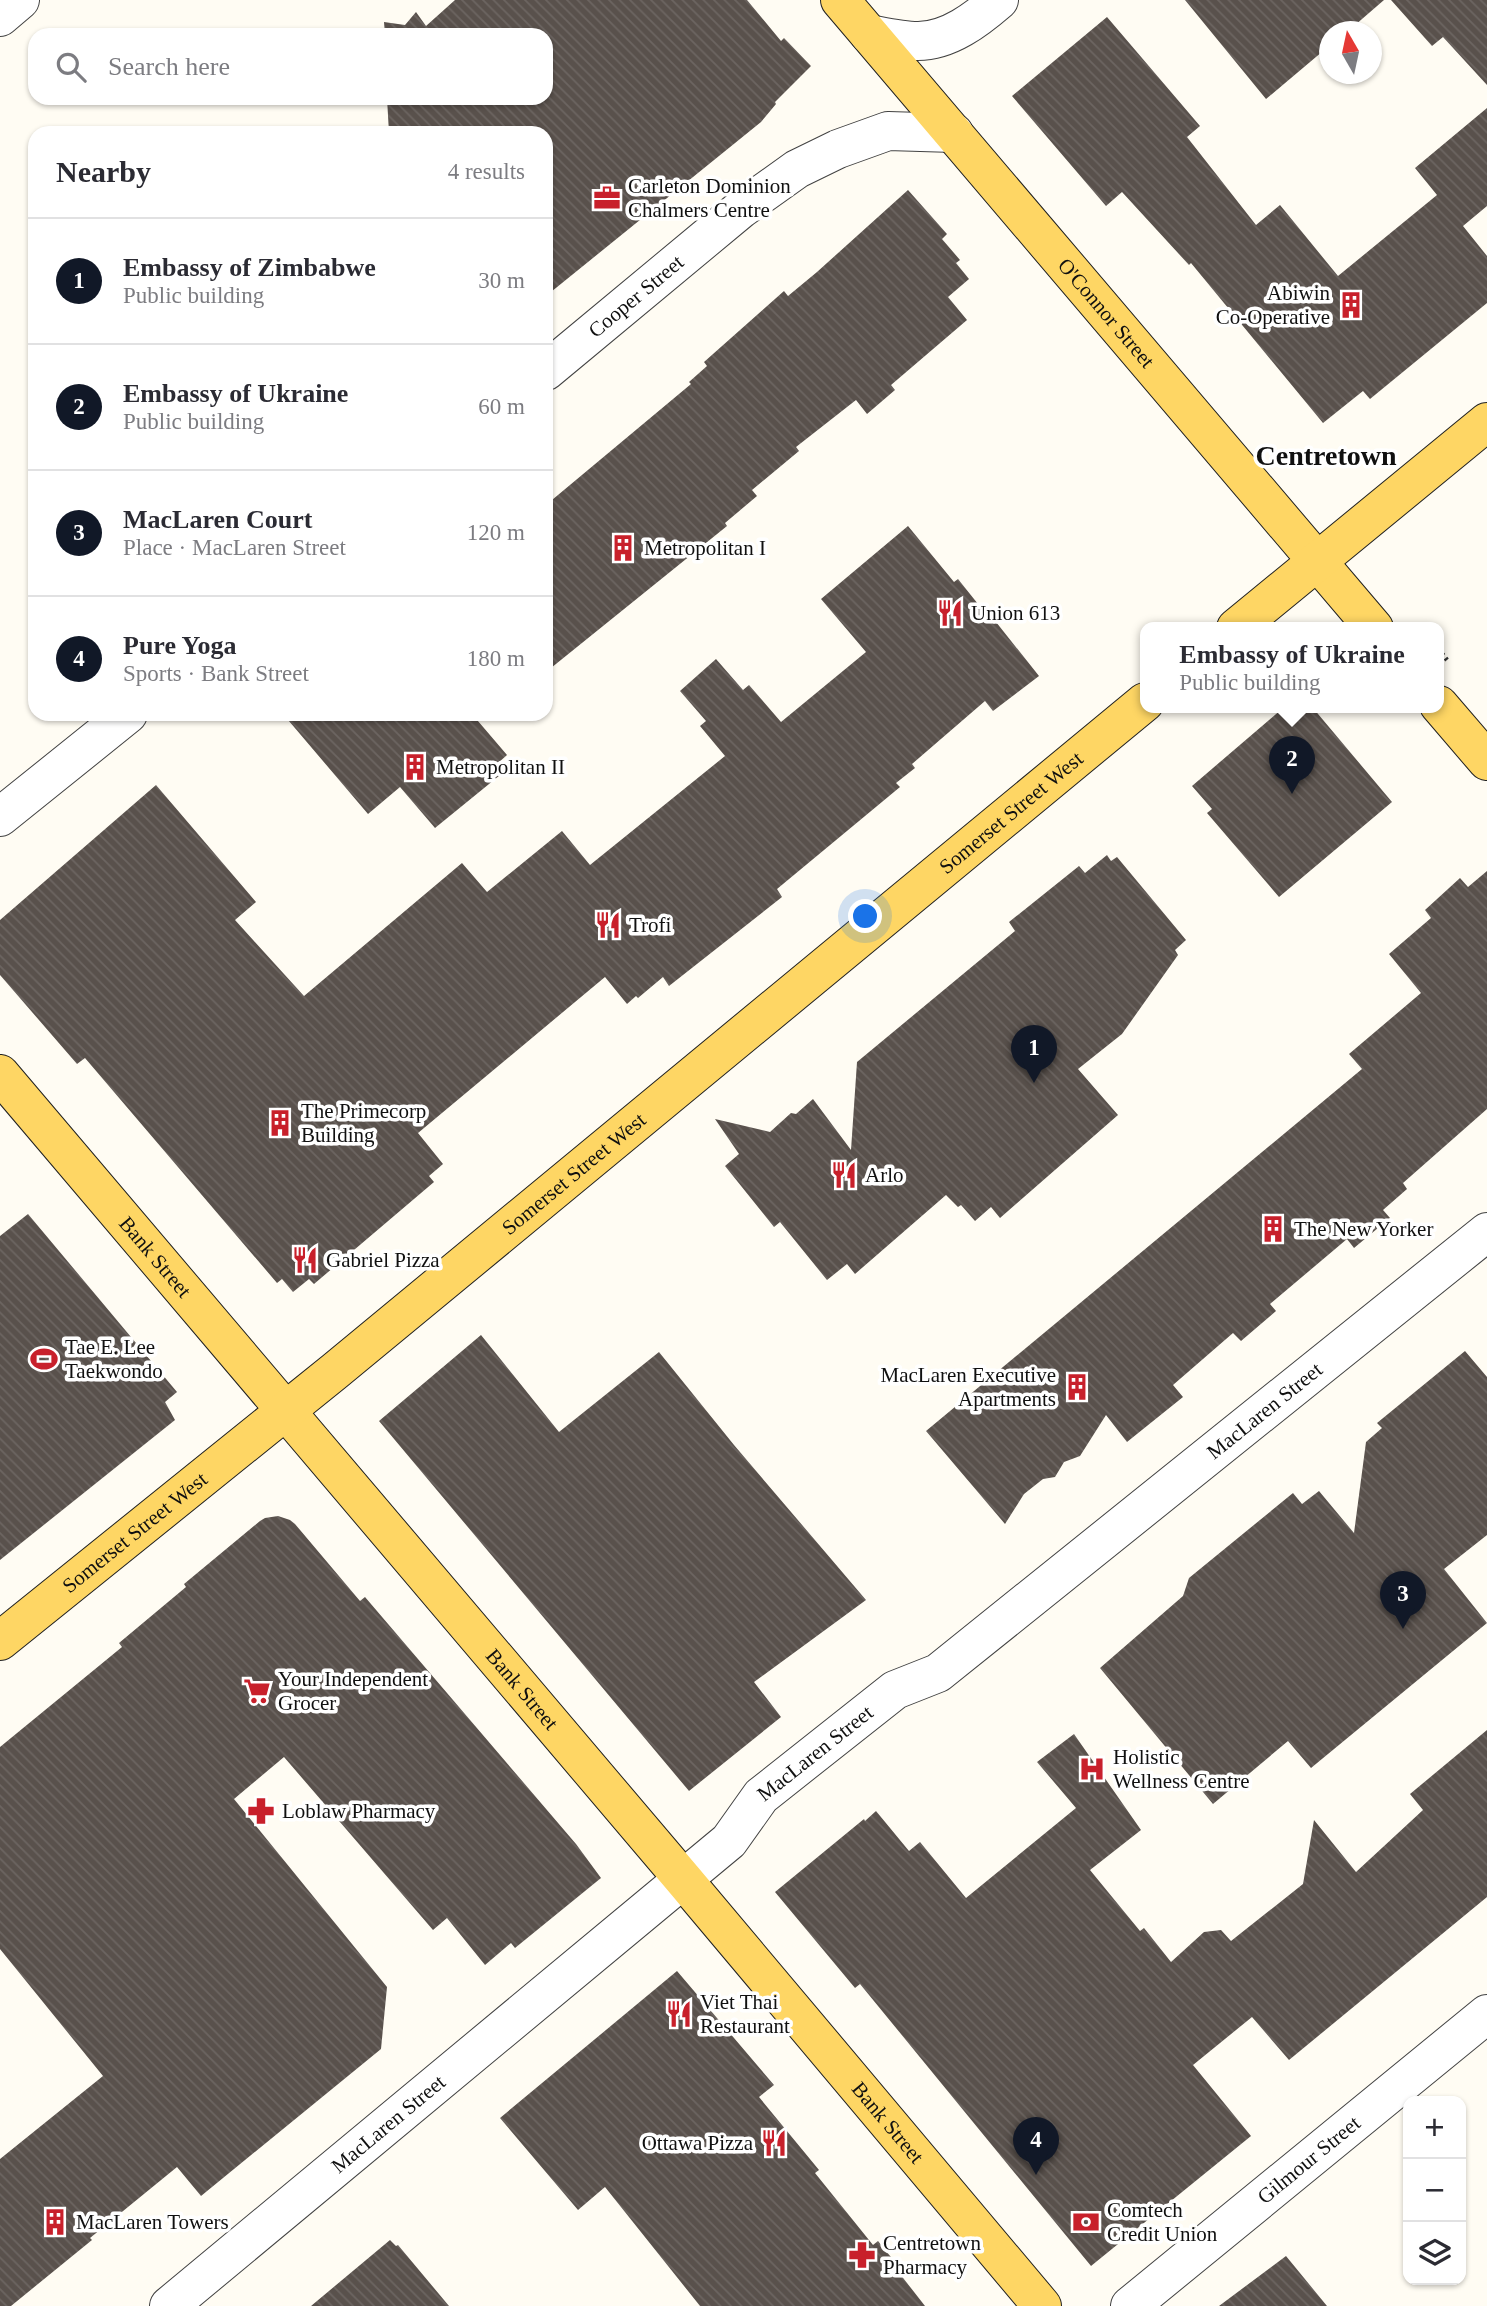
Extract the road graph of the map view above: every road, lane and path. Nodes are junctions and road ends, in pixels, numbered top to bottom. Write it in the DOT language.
graph roads {
  1 [pos="20,0"];
  2 [pos="839,0"];
  3 [pos="999,0"];
  4 [pos="0,17"];
  5 [pos="869,34"];
  6 [pos="954,133"];
  7 [pos="553,366"];
  8 [pos="1487,422"];
  9 [pos="1318,561"];
  10 [pos="1243,622"];
  11 [pos="1369,622"];
  12 [pos="1140,706"];
  13 [pos="1444,711"];
  14 [pos="119,721"];
  15 [pos="1487,761"];
  16 [pos="0,817"];
  17 [pos="0,1074"];
  18 [pos="1487,1232"];
  19 [pos="285,1411"];
  20 [pos="0,1642"];
  21 [pos="683,1879"];
  22 [pos="1487,2014"];
  23 [pos="169,2306"];
  24 [pos="1042,2306"];
  25 [pos="1130,2306"];
  1 -- 4 [label="street"];
  2 -- 5 [label="main road, O'Connor Street"];
  3 -- 5 [label="street"];
  5 -- 6 [label="main road, O'Connor Street"];
  6 -- 7 [label="street, Cooper Street"];
  6 -- 9 [label="main road, O'Connor Street"];
  8 -- 9 [label="main road"];
  9 -- 10 [label="main road"];
  9 -- 11 [label="main road, O'Connor Street"];
  12 -- 19 [label="main road, Somerset Street West"];
  13 -- 15 [label="main road"];
  14 -- 16 [label="street"];
  17 -- 19 [label="main road, Bank Street"];
  18 -- 21 [label="street, MacLaren Street"];
  19 -- 20 [label="main road, Somerset Street West"];
  19 -- 21 [label="main road, Bank Street"];
  21 -- 23 [label="street, MacLaren Street"];
  21 -- 24 [label="main road, Bank Street"];
  22 -- 25 [label="street, Gilmour Street"];
}
